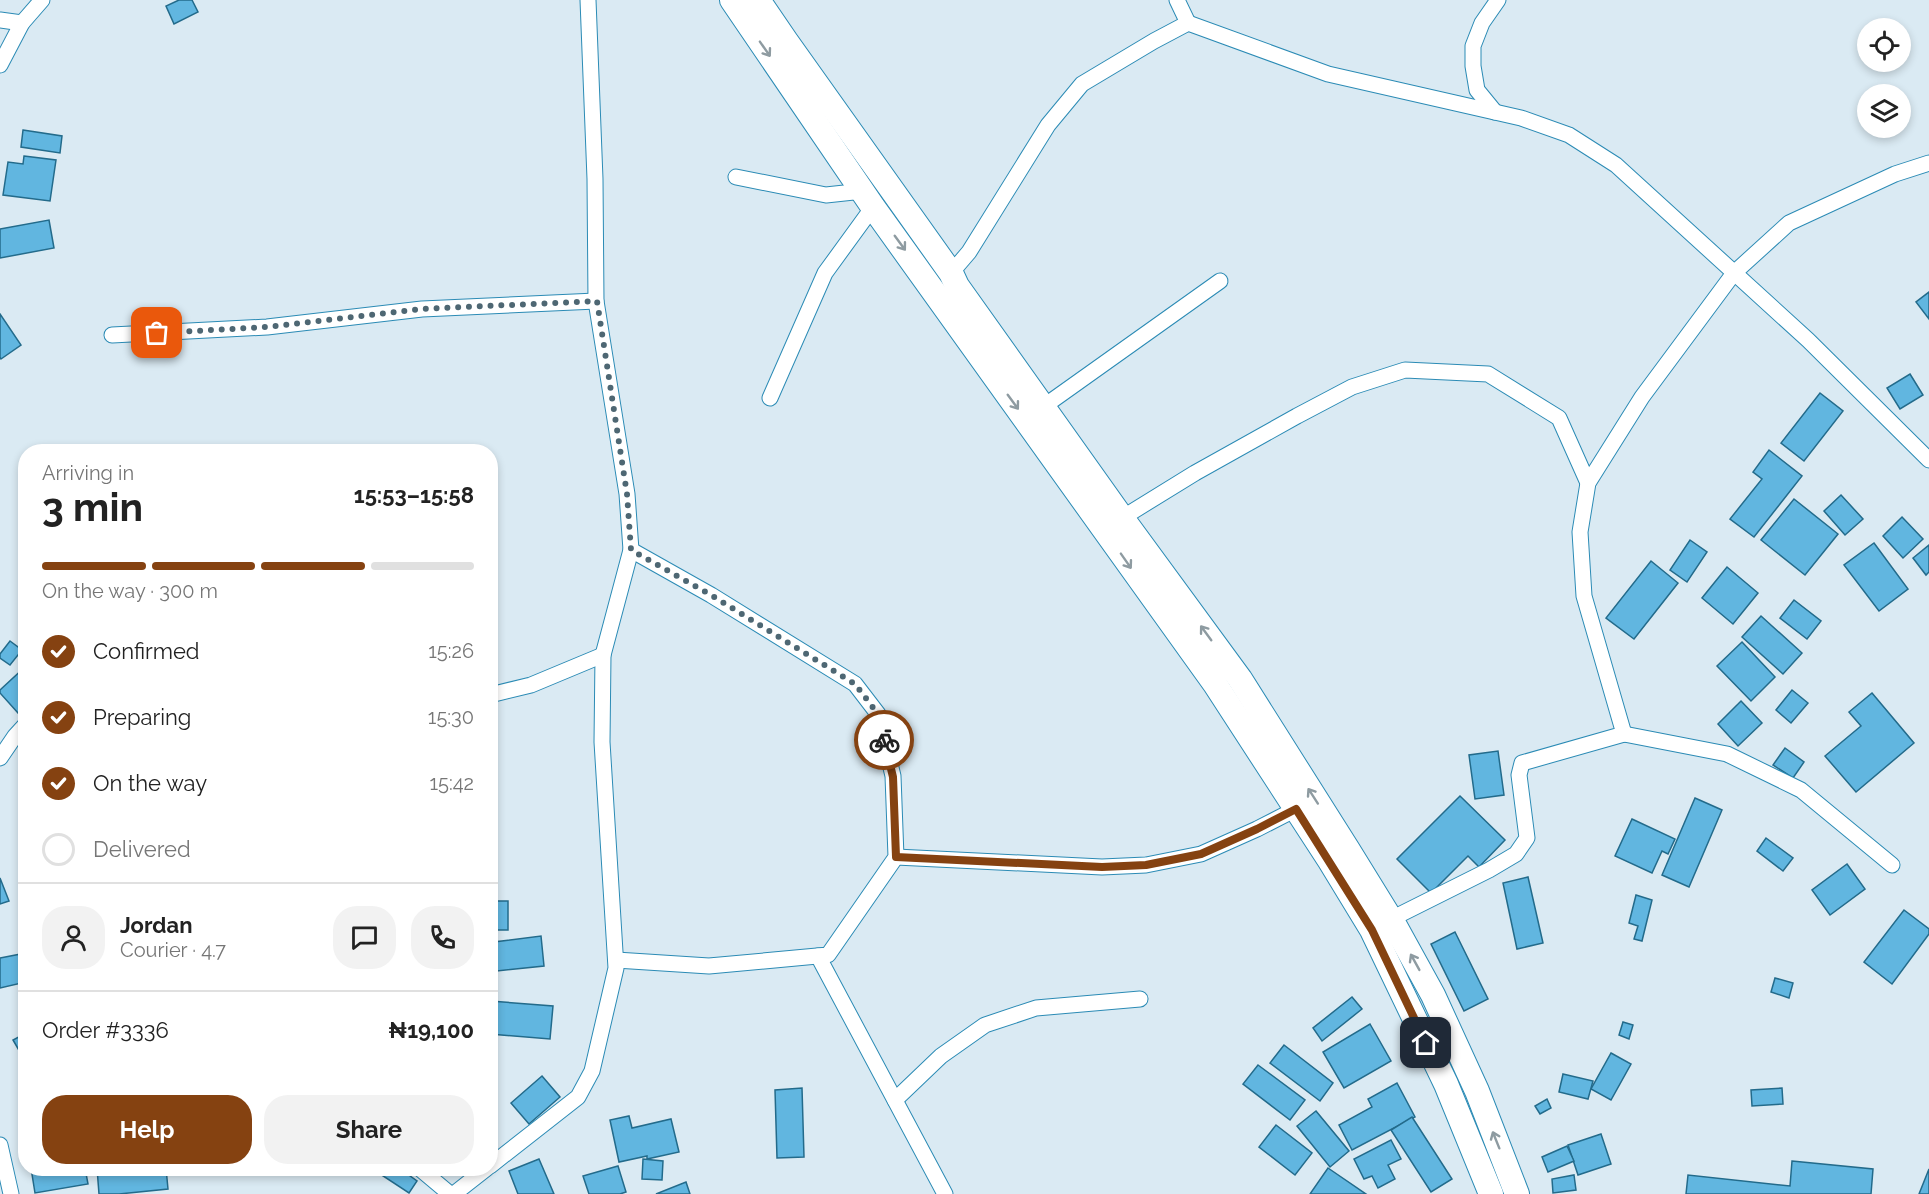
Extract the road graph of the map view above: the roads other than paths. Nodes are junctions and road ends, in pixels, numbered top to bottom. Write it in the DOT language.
graph roads {
  1 [pos="42,0"];
  2 [pos="588,0"];
  3 [pos="732,0"];
  4 [pos="758,0"];
  5 [pos="1177,0"];
  6 [pos="1498,0"];
  7 [pos="0,20"];
  8 [pos="22,23"];
  9 [pos="1188,23"];
  10 [pos="0,65"];
  11 [pos="1495,112"];
  12 [pos="1929,163"];
  13 [pos="736,177"];
  14 [pos="868,199"];
  15 [pos="951,273"];
  16 [pos="1734,273"];
  17 [pos="1220,281"];
  18 [pos="597,301"];
  19 [pos="112,335"];
  20 [pos="770,398"];
  21 [pos="1043,407"];
  22 [pos="1929,460"];
  23 [pos="1587,483"];
  24 [pos="1122,518"];
  25 [pos="631,550"];
  26 [pos="603,655"];
  27 [pos="498,693"];
  28 [pos="18,734"];
  29 [pos="1624,734"];
  30 [pos="0,758"];
  31 [pos="1296,809"];
  32 [pos="896,857"];
  33 [pos="1892,865"];
  34 [pos="1391,919"];
  35 [pos="818,956"];
  36 [pos="616,960"];
  37 [pos="1140,999"];
  38 [pos="895,1100"];
  39 [pos="0,1145"];
  40 [pos="498,1160"];
  41 [pos="429,1176"];
  42 [pos="477,1176"];
  43 [pos="11,1194"];
  44 [pos="452,1194"];
  45 [pos="945,1194"];
  46 [pos="1491,1194"];
  47 [pos="1517,1194"];
  1 -- 8 [label="street"];
  2 -- 18 [label="street"];
  3 -- 14 [label="main road, one-way"];
  4 -- 15 [label="main road"];
  5 -- 9 [label="street"];
  6 -- 11 [label="street"];
  7 -- 8 [label="street"];
  8 -- 10 [label="street"];
  9 -- 11 [label="street"];
  9 -- 15 [label="street"];
  11 -- 16 [label="street"];
  12 -- 16 [label="street"];
  13 -- 14 [label="street"];
  14 -- 20 [label="street"];
  14 -- 31 [label="main road, one-way"];
  15 -- 21 [label="main road"];
  16 -- 22 [label="street"];
  16 -- 23 [label="street"];
  17 -- 21 [label="street"];
  18 -- 19 [label="street"];
  18 -- 25 [label="street"];
  21 -- 24 [label="main road"];
  23 -- 24 [label="street"];
  23 -- 29 [label="street"];
  34 -- 24 [label="main road, one-way"];
  25 -- 26 [label="street"];
  25 -- 32 [label="street"];
  26 -- 27 [label="street"];
  26 -- 36 [label="street"];
  28 -- 30 [label="street"];
  29 -- 33 [label="street"];
  29 -- 34 [label="street"];
  31 -- 32 [label="street"];
  31 -- 46 [label="main road"];
  32 -- 35 [label="street"];
  47 -- 34 [label="main road, one-way"];
  35 -- 36 [label="street"];
  35 -- 38 [label="street"];
  36 -- 40 [label="street"];
  37 -- 38 [label="street"];
  38 -- 45 [label="street"];
  39 -- 43 [label="street"];
  41 -- 44 [label="street"];
  42 -- 44 [label="street"];
}
